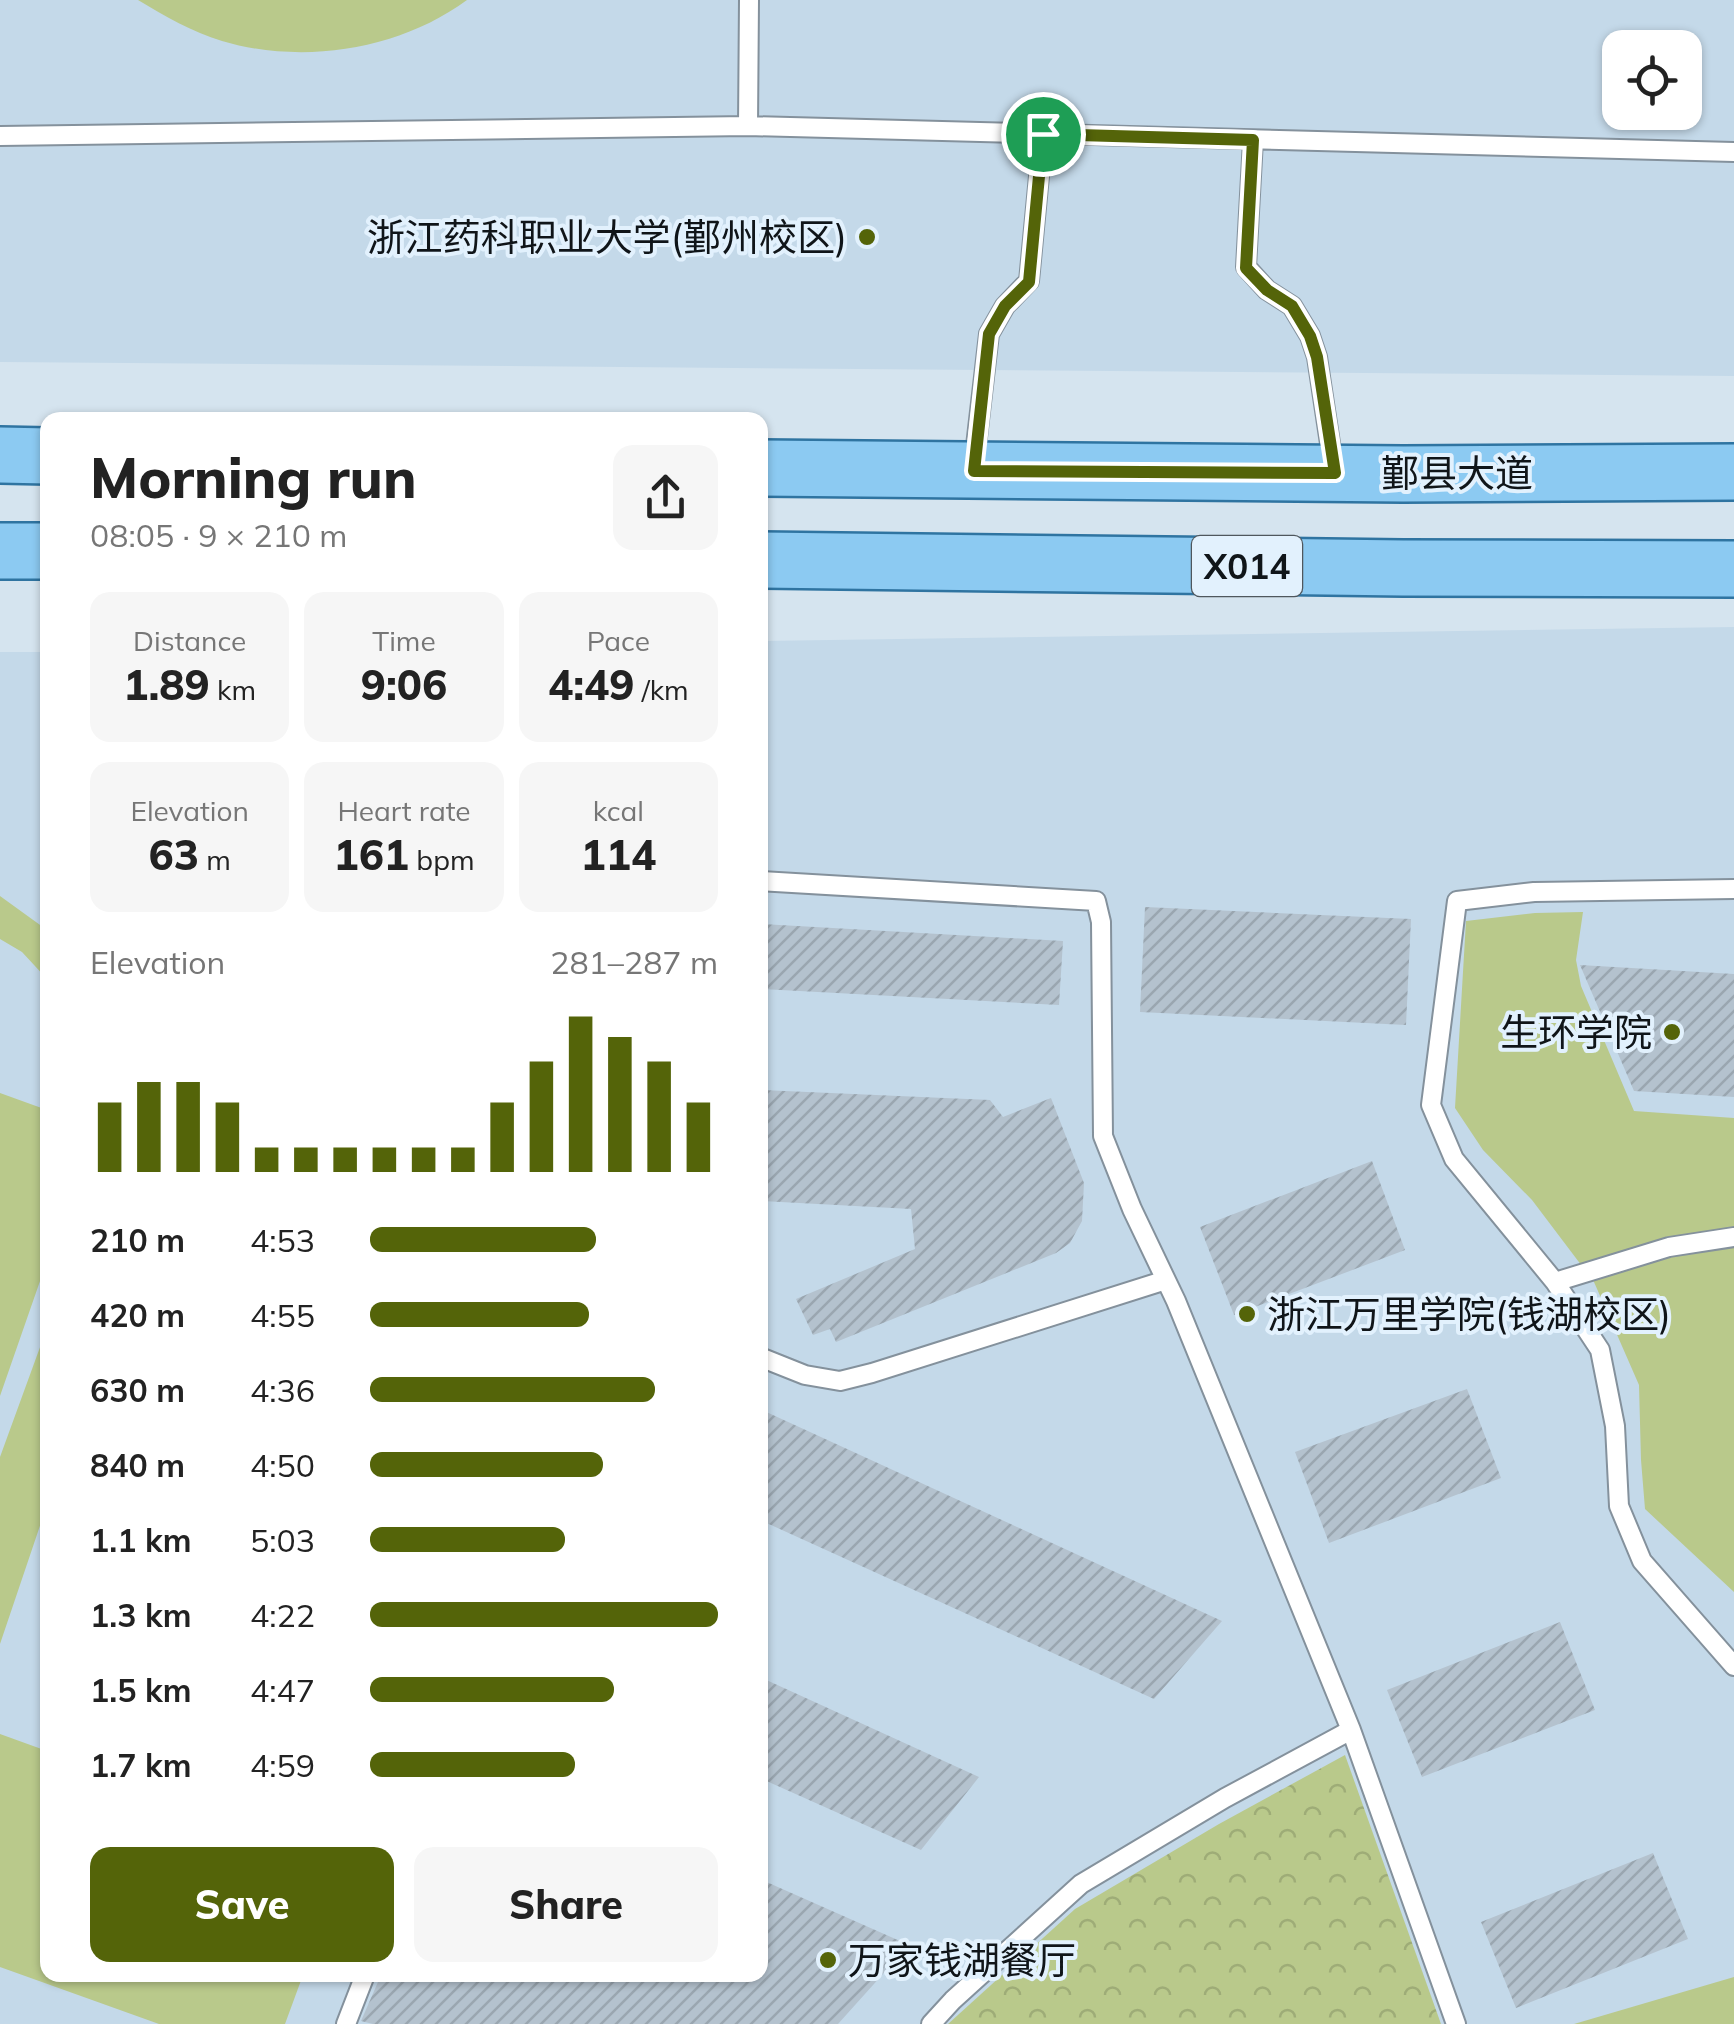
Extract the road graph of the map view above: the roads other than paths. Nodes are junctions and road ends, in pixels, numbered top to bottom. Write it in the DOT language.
graph roads {
  1 [pos="749,0"];
  2 [pos="748,126"];
  3 [pos="1043,134"];
  4 [pos="0,136"];
  5 [pos="1253,140"];
  6 [pos="1734,152"];
  7 [pos="0,455"];
  8 [pos="40,456"];
  9 [pos="768,468"];
  10 [pos="974,471"];
  11 [pos="1734,472"];
  12 [pos="1335,473"];
  13 [pos="0,551"];
  14 [pos="40,552"];
  15 [pos="768,560"];
  16 [pos="1734,569"];
  17 [pos="768,882"];
  18 [pos="1734,888"];
  19 [pos="1734,1237"];
  20 [pos="1166,1280"];
  21 [pos="1556,1282"];
  22 [pos="768,1360"];
  23 [pos="1734,1666"];
  24 [pos="1351,1730"];
  25 [pos="362,1982"];
  26 [pos="346,2024"];
  27 [pos="930,2024"];
  28 [pos="1456,2024"];
  1 -- 2 [label="lane"];
  2 -- 3 [label="lane"];
  2 -- 4 [label="lane"];
  3 -- 5 [label="lane"];
  3 -- 10 [label="lane"];
  5 -- 6 [label="lane"];
  5 -- 12 [label="lane"];
  7 -- 8 [label="main road"];
  9 -- 10 [label="main road, 鄞县大道"];
  10 -- 12 [label="main road, 鄞县大道"];
  11 -- 12 [label="main road, 鄞县大道"];
  13 -- 14 [label="main road"];
  15 -- 16 [label="main road, X014"];
  17 -- 20 [label="lane"];
  18 -- 21 [label="lane"];
  19 -- 21 [label="lane"];
  20 -- 22 [label="lane"];
  20 -- 24 [label="lane"];
  21 -- 23 [label="lane"];
  24 -- 27 [label="lane"];
  24 -- 28 [label="lane"];
  25 -- 26 [label="lane"];
}
